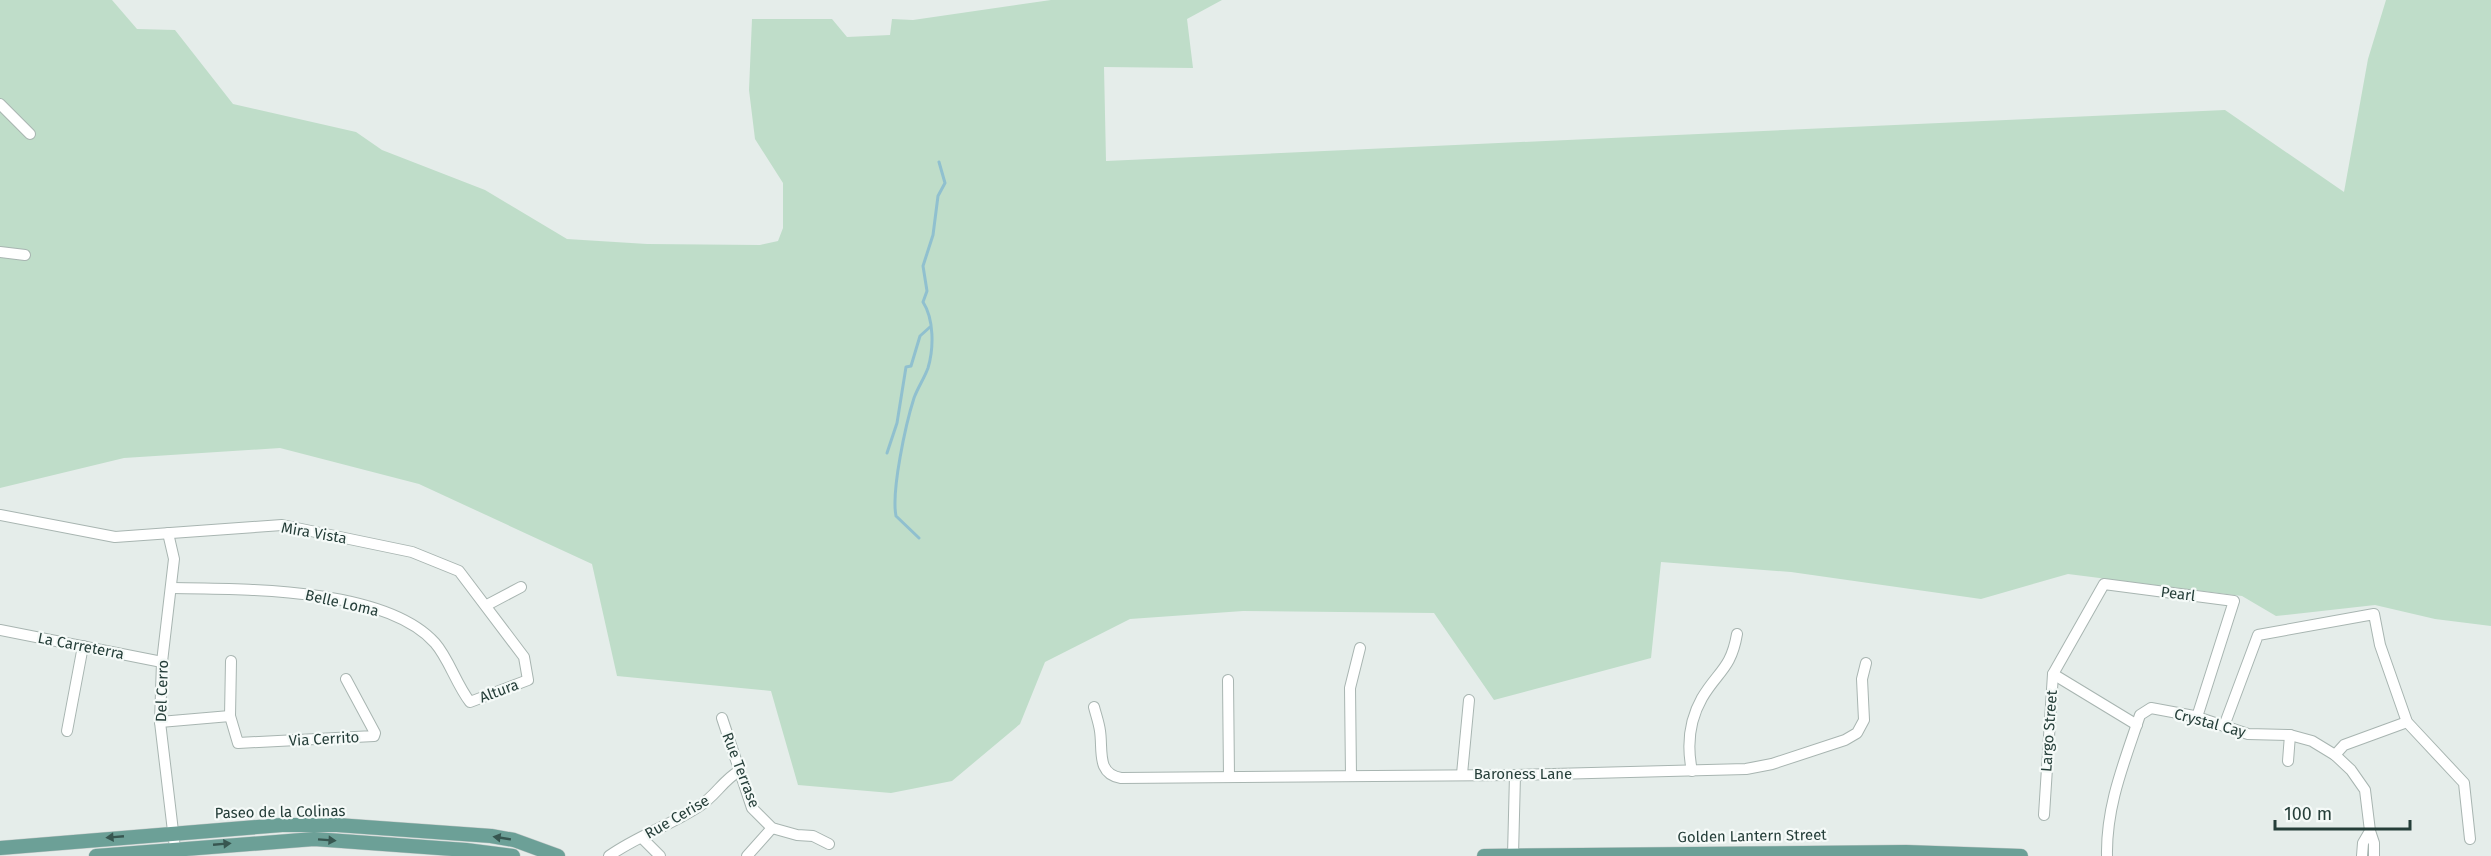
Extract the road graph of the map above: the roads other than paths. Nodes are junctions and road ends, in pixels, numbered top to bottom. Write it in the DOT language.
graph roads {
  1 [pos="0,104"];
  2 [pos="30,134"];
  3 [pos="0,252"];
  4 [pos="25,255"];
  5 [pos="0,515"];
  6 [pos="168,533"];
  7 [pos="520,587"];
  8 [pos="172,588"];
  9 [pos="487,605"];
  10 [pos="0,630"];
  11 [pos="1737,634"];
  12 [pos="83,646"];
  13 [pos="1360,648"];
  14 [pos="231,661"];
  15 [pos="162,662"];
  16 [pos="1866,663"];
  17 [pos="2053,674"];
  18 [pos="346,680"];
  19 [pos="528,680"];
  20 [pos="1228,680"];
  21 [pos="1469,700"];
  22 [pos="470,702"];
  23 [pos="1094,707"];
  24 [pos="230,716"];
  25 [pos="2197,717"];
  26 [pos="722,718"];
  27 [pos="160,722"];
  28 [pos="2407,722"];
  29 [pos="2136,725"];
  30 [pos="2224,726"];
  31 [pos="67,731"];
  32 [pos="2290,735"];
  33 [pos="2335,755"];
  34 [pos="2288,760"];
  35 [pos="739,771"];
  36 [pos="1692,771"];
  37 [pos="1462,774"];
  38 [pos="1515,775"];
  39 [pos="1351,776"];
  40 [pos="1229,777"];
  41 [pos="2044,815"];
  42 [pos="772,828"];
  43 [pos="2370,831"];
  44 [pos="173,832"];
  45 [pos="642,838"];
  46 [pos="2470,839"];
  47 [pos="829,844"];
  48 [pos="0,848"];
  49 [pos="175,849"];
  50 [pos="1906,854"];
  51 [pos="96,856"];
  52 [pos="513,856"];
  53 [pos="558,856"];
  54 [pos="609,856"];
  55 [pos="660,856"];
  56 [pos="747,856"];
  57 [pos="1484,856"];
  58 [pos="1513,856"];
  59 [pos="2021,856"];
  60 [pos="2107,856"];
  61 [pos="2362,856"];
  62 [pos="2374,856"];
  1 -- 2 [label="street"];
  3 -- 4 [label="street"];
  5 -- 6 [label="street, Mira Vista"];
  6 -- 8 [label="street, Del Cerro"];
  6 -- 9 [label="street, Mira Vista"];
  7 -- 9 [label="street"];
  8 -- 15 [label="street, Del Cerro"];
  8 -- 22 [label="street, Belle Loma"];
  9 -- 19 [label="street, Mira Vista"];
  10 -- 12 [label="street, La Carreterra"];
  11 -- 36 [label="street"];
  12 -- 15 [label="street, La Carreterra"];
  12 -- 31 [label="street"];
  13 -- 39 [label="street"];
  14 -- 24 [label="street"];
  15 -- 27 [label="street, Del Cerro"];
  16 -- 36 [label="street, Baroness Lane"];
  17 -- 25 [label="street, Pearl"];
  17 -- 29 [label="street, Largo Street"];
  17 -- 41 [label="street, Largo Street"];
  18 -- 24 [label="street, Via Cerrito"];
  19 -- 22 [label="street, Altura"];
  20 -- 40 [label="street"];
  21 -- 37 [label="street"];
  23 -- 40 [label="street, Baroness Lane"];
  24 -- 27 [label="street"];
  25 -- 29 [label="street, Crystal Cay"];
  25 -- 30 [label="street, Crystal Cay"];
  26 -- 35 [label="street, Rue Terrase"];
  27 -- 44 [label="street, Del Cerro"];
  28 -- 30 [label="street"];
  28 -- 33 [label="street"];
  28 -- 46 [label="street"];
  29 -- 60 [label="street"];
  30 -- 32 [label="street, Crystal Cay"];
  32 -- 33 [label="street, Crystal Cay"];
  32 -- 34 [label="street"];
  33 -- 43 [label="street, Crystal Cay"];
  35 -- 42 [label="street, Rue Terrase"];
  35 -- 45 [label="street, Rue Cerise"];
  36 -- 38 [label="street, Baroness Lane"];
  37 -- 38 [label="street, Baroness Lane"];
  37 -- 39 [label="street, Baroness Lane"];
  38 -- 58 [label="street"];
  39 -- 40 [label="street, Baroness Lane"];
  42 -- 47 [label="street"];
  42 -- 56 [label="street"];
  43 -- 61 [label="street, Crystal Cay"];
  43 -- 62 [label="street, Crystal Cay"];
  44 -- 48 [label="main road, Paseo de la Colinas, one-way"];
  44 -- 49 [label="street, Del Cerro"];
  53 -- 44 [label="main road, Paseo de la Colinas, one-way"];
  45 -- 54 [label="street, Rue Cerise"];
  45 -- 55 [label="street"];
  49 -- 51 [label="main road, Paseo de la Colinas"];
  49 -- 52 [label="main road, Paseo de la Colinas, one-way"];
  50 -- 58 [label="main road, Golden Lantern Street"];
  50 -- 59 [label="main road, Golden Lantern Street"];
  57 -- 58 [label="main road, Golden Lantern Street"];
}
